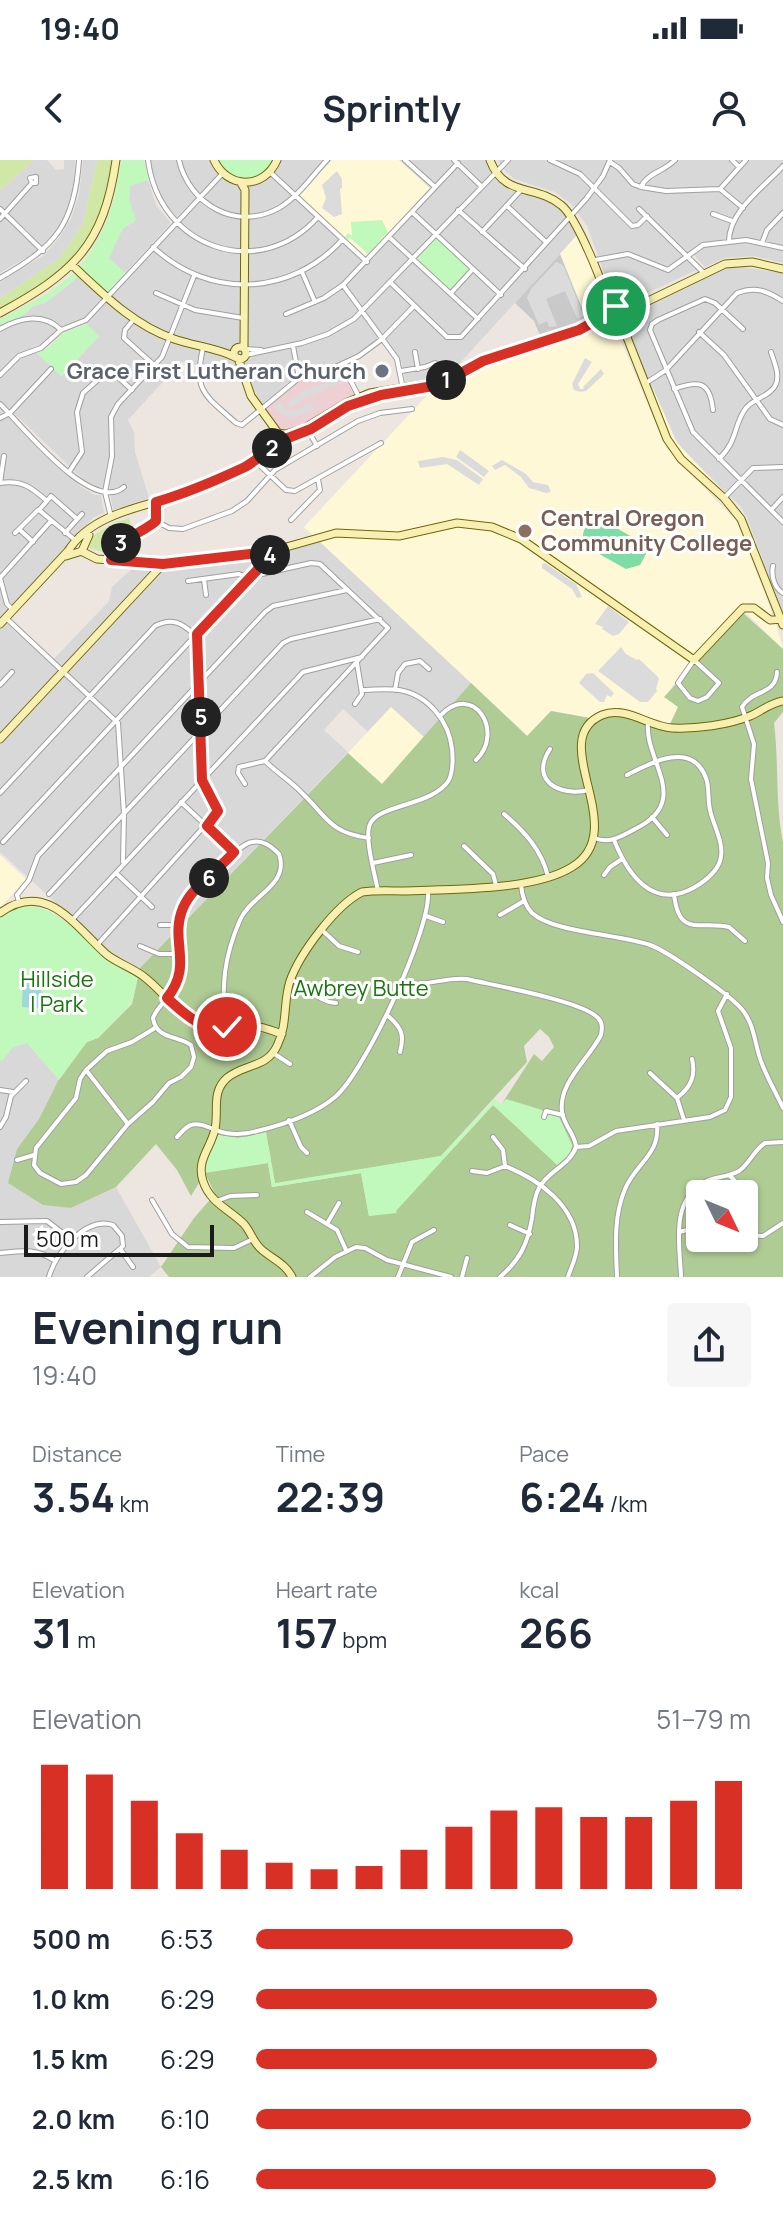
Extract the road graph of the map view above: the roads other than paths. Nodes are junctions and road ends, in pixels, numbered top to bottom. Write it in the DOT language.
graph roads {
  1 [pos="79,160"];
  2 [pos="116,160"];
  3 [pos="148,160"];
  4 [pos="179,160"];
  5 [pos="214,160"];
  6 [pos="277,160"];
  7 [pos="327,160"];
  8 [pos="405,160"];
  9 [pos="508,160"];
  10 [pos="550,160"];
  11 [pos="675,160"];
  12 [pos="732,160"];
  13 [pos="746,160"];
  14 [pos="610,161"];
  15 [pos="456,162"];
  16 [pos="494,165"];
  17 [pos="783,166"];
  18 [pos="739,167"];
  19 [pos="270,172"];
  20 [pos="222,174"];
  21 [pos="32,183"];
  22 [pos="245,185"];
  23 [pos="481,186"];
  24 [pos="435,187"];
  25 [pos="641,187"];
  26 [pos="595,188"];
  27 [pos="720,189"];
  28 [pos="521,190"];
  29 [pos="295,195"];
  30 [pos="199,198"];
  31 [pos="507,206"];
  32 [pos="743,208"];
  33 [pos="0,209"];
  34 [pos="639,209"];
  35 [pos="458,210"];
  36 [pos="412,212"];
  37 [pos="783,213"];
  38 [pos="5,214"];
  39 [pos="573,214"];
  40 [pos="713,214"];
  41 [pos="647,216"];
  42 [pos="245,217"];
  43 [pos="318,217"];
  44 [pos="0,219"];
  45 [pos="732,221"];
  46 [pos="176,223"];
  47 [pos="482,232"];
  48 [pos="436,235"];
  49 [pos="389,237"];
  50 [pos="342,240"];
  51 [pos="729,241"];
  52 [pos="547,243"];
  53 [pos="762,243"];
  54 [pos="153,247"];
  55 [pos="783,248"];
  56 [pos="244,250"];
  57 [pos="43,251"];
  58 [pos="689,255"];
  59 [pos="413,260"];
  60 [pos="595,260"];
  61 [pos="367,262"];
  62 [pos="473,269"];
  63 [pos="525,269"];
  64 [pos="783,269"];
  65 [pos="78,271"];
  66 [pos="302,272"];
  67 [pos="704,273"];
  68 [pos="194,276"];
  69 [pos="0,278"];
  70 [pos="391,283"];
  71 [pos="244,284"];
  72 [pos="343,285"];
  73 [pos="156,293"];
  74 [pos="451,293"];
  75 [pos="501,295"];
  76 [pos="107,298"];
  77 [pos="783,301"];
  78 [pos="315,302"];
  79 [pos="182,305"];
  80 [pos="414,306"];
  81 [pos="721,309"];
  82 [pos="364,311"];
  83 [pos="0,313"];
  84 [pos="613,313"];
  85 [pos="286,314"];
  86 [pos="134,319"];
  87 [pos="478,319"];
  88 [pos="243,320"];
  89 [pos="0,329"];
  90 [pos="743,329"];
  91 [pos="61,330"];
  92 [pos="699,332"];
  93 [pos="171,338"];
  94 [pos="382,339"];
  95 [pos="293,346"];
  96 [pos="203,348"];
  97 [pos="415,352"];
  98 [pos="771,352"];
  99 [pos="240,353"];
  100 [pos="435,363"];
  101 [pos="342,364"];
  102 [pos="155,366"];
  103 [pos="51,369"];
  104 [pos="418,369"];
  105 [pos="666,370"];
  106 [pos="401,371"];
  107 [pos="0,375"];
  108 [pos="299,378"];
  109 [pos="643,384"];
  110 [pos="403,389"];
  111 [pos="674,389"];
  112 [pos="132,390"];
  113 [pos="359,397"];
  114 [pos="755,401"];
  115 [pos="0,404"];
  116 [pos="412,409"];
  117 [pos="713,410"];
  118 [pos="10,413"];
  119 [pos="263,413"];
  120 [pos="0,418"];
  121 [pos="783,425"];
  122 [pos="307,429"];
  123 [pos="278,438"];
  124 [pos="381,443"];
  125 [pos="317,447"];
  126 [pos="4,456"];
  127 [pos="254,459"];
  128 [pos="719,459"];
  129 [pos="783,467"];
  130 [pos="69,472"];
  131 [pos="268,475"];
  132 [pos="318,479"];
  133 [pos="740,480"];
  134 [pos="0,483"];
  135 [pos="124,487"];
  136 [pos="55,490"];
  137 [pos="105,492"];
  138 [pos="783,497"];
  139 [pos="724,498"];
  140 [pos="49,499"];
  141 [pos="156,502"];
  142 [pos="772,509"];
  143 [pos="39,510"];
  144 [pos="82,514"];
  145 [pos="111,517"];
  146 [pos="77,519"];
  147 [pos="291,520"];
  148 [pos="51,521"];
  149 [pos="156,521"];
  150 [pos="783,522"];
  151 [pos="64,533"];
  152 [pos="33,542"];
  153 [pos="77,545"];
  154 [pos="275,551"];
  155 [pos="111,560"];
  156 [pos="163,564"];
  157 [pos="773,566"];
  158 [pos="254,572"];
  159 [pos="0,578"];
  160 [pos="249,578"];
  161 [pos="204,579"];
  162 [pos="188,581"];
  163 [pos="347,590"];
  164 [pos="783,593"];
  165 [pos="206,595"];
  166 [pos="13,610"];
  167 [pos="380,619"];
  168 [pos="3,621"];
  169 [pos="782,621"];
  170 [pos="783,632"];
  171 [pos="196,635"];
  172 [pos="362,657"];
  173 [pos="694,660"];
  174 [pos="357,663"];
  175 [pos="429,669"];
  176 [pos="63,671"];
  177 [pos="12,672"];
  178 [pos="777,672"];
  179 [pos="199,682"];
  180 [pos="0,685"];
  181 [pos="362,690"];
  182 [pos="395,690"];
  183 [pos="90,696"];
  184 [pos="783,701"];
  185 [pos="355,704"];
  186 [pos="440,716"];
  187 [pos="747,717"];
  188 [pos="116,721"];
  189 [pos="648,722"];
  190 [pos="202,731"];
  191 [pos="0,739"];
  192 [pos="550,749"];
  193 [pos="476,760"];
  194 [pos="657,760"];
  195 [pos="265,761"];
  196 [pos="120,767"];
  197 [pos="627,775"];
  198 [pos="202,780"];
  199 [pos="245,784"];
  200 [pos="589,790"];
  201 [pos="0,793"];
  202 [pos="181,802"];
  203 [pos="124,814"];
  204 [pos="504,814"];
  205 [pos="652,817"];
  206 [pos="207,826"];
  207 [pos="667,835"];
  208 [pos="369,838"];
  209 [pos="594,838"];
  210 [pos="614,840"];
  211 [pos="3,842"];
  212 [pos="464,846"];
  213 [pos="234,852"];
  214 [pos="411,855"];
  215 [pos="622,859"];
  216 [pos="373,863"];
  217 [pos="123,865"];
  218 [pos="116,873"];
  219 [pos="604,875"];
  220 [pos="548,877"];
  221 [pos="521,884"];
  222 [pos="496,885"];
  223 [pos="427,889"];
  224 [pos="378,891"];
  225 [pos="49,894"];
  226 [pos="674,894"];
  227 [pos="141,897"];
  228 [pos="524,901"];
  229 [pos="19,902"];
  230 [pos="152,907"];
  231 [pos="0,913"];
  232 [pos="500,915"];
  233 [pos="426,916"];
  234 [pos="71,921"];
  235 [pos="443,922"];
  236 [pos="783,922"];
  237 [pos="160,925"];
  238 [pos="179,925"];
  239 [pos="322,930"];
  240 [pos="745,941"];
  241 [pos="97,945"];
  242 [pos="140,946"];
  243 [pos="358,952"];
  244 [pos="180,954"];
  245 [pos="290,979"];
  246 [pos="401,980"];
  247 [pos="727,994"];
  248 [pos="167,998"];
  249 [pos="336,1003"];
  250 [pos="387,1015"];
  251 [pos="227,1027"];
  252 [pos="155,1028"];
  253 [pos="282,1034"];
  254 [pos="400,1052"];
  255 [pos="273,1053"];
  256 [pos="692,1059"];
  257 [pos="290,1064"];
  258 [pos="86,1070"];
  259 [pos="650,1073"];
  260 [pos="26,1081"];
  261 [pos="0,1090"];
  262 [pos="14,1093"];
  263 [pos="677,1098"];
  264 [pos="783,1108"];
  265 [pos="563,1115"];
  266 [pos="544,1117"];
  267 [pos="289,1120"];
  268 [pos="684,1120"];
  269 [pos="128,1124"];
  270 [pos="657,1124"];
  271 [pos="0,1127"];
  272 [pos="215,1131"];
  273 [pos="177,1137"];
  274 [pos="493,1137"];
  275 [pos="783,1142"];
  276 [pos="576,1147"];
  277 [pos="307,1153"];
  278 [pos="34,1155"];
  279 [pos="17,1160"];
  280 [pos="505,1166"];
  281 [pos="472,1171"];
  282 [pos="730,1176"];
  283 [pos="734,1180"];
  284 [pos="541,1184"];
  285 [pos="257,1195"];
  286 [pos="152,1200"];
  287 [pos="215,1202"];
  288 [pos="339,1203"];
  289 [pos="307,1212"];
  290 [pos="0,1222"];
  291 [pos="328,1222"];
  292 [pos="783,1223"];
  293 [pos="510,1225"];
  294 [pos="434,1230"];
  295 [pos="686,1230"];
  296 [pos="679,1232"];
  297 [pos="530,1234"];
  298 [pos="758,1236"];
  299 [pos="253,1239"];
  300 [pos="73,1241"];
  301 [pos="121,1250"];
  302 [pos="346,1250"];
  303 [pos="0,1253"];
  304 [pos="467,1258"];
  305 [pos="55,1261"];
  306 [pos="403,1265"];
  307 [pos="133,1267"];
  308 [pos="49,1277"];
  309 [pos="87,1277"];
  310 [pos="292,1277"];
  311 [pos="310,1277"];
  312 [pos="398,1277"];
  313 [pos="451,1277"];
  314 [pos="462,1277"];
  315 [pos="500,1277"];
  316 [pos="568,1277"];
  317 [pos="617,1277"];
  318 [pos="681,1277"];
  1 -- 57 [label="street"];
  2 -- 65 [label="street"];
  3 -- 46 [label="street"];
  4 -- 30 [label="street"];
  5 -- 20 [label="street"];
  6 -- 19 [label="street"];
  7 -- 29 [label="street"];
  8 -- 24 [label="street"];
  9 -- 16 [label="street"];
  10 -- 26 [label="street"];
  11 -- 25 [label="street"];
  12 -- 18 [label="street"];
  13 -- 18 [label="street"];
  14 -- 25 [label="street"];
  14 -- 26 [label="street"];
  15 -- 23 [label="street"];
  15 -- 24 [label="street"];
  16 -- 23 [label="street"];
  16 -- 28 [label="street"];
  16 -- 39 [label="street"];
  17 -- 32 [label="street"];
  18 -- 27 [label="street"];
  19 -- 22 [label="street"];
  19 -- 29 [label="street"];
  20 -- 22 [label="street"];
  20 -- 30 [label="street"];
  21 -- 38 [label="street"];
  22 -- 42 [label="street"];
  23 -- 35 [label="street"];
  24 -- 36 [label="street"];
  25 -- 27 [label="street"];
  26 -- 39 [label="street"];
  26 -- 41 [label="street"];
  27 -- 32 [label="street"];
  28 -- 31 [label="street"];
  28 -- 39 [label="street"];
  29 -- 42 [label="street"];
  29 -- 43 [label="street"];
  30 -- 42 [label="street"];
  30 -- 46 [label="street"];
  31 -- 47 [label="street"];
  31 -- 52 [label="street"];
  32 -- 45 [label="street"];
  33 -- 38 [label="street"];
  34 -- 41 [label="street"];
  35 -- 47 [label="street"];
  35 -- 48 [label="street"];
  36 -- 48 [label="street"];
  36 -- 49 [label="street"];
  37 -- 53 [label="street"];
  38 -- 44 [label="street"];
  38 -- 57 [label="street"];
  39 -- 52 [label="street"];
  39 -- 60 [label="street"];
  39 -- 84 [label="street"];
  40 -- 45 [label="street"];
  41 -- 58 [label="street"];
  42 -- 56 [label="street"];
  43 -- 50 [label="street"];
  43 -- 56 [label="street"];
  45 -- 51 [label="street"];
  46 -- 54 [label="street"];
  46 -- 56 [label="street"];
  47 -- 63 [label="street"];
  48 -- 59 [label="street"];
  48 -- 62 [label="street"];
  49 -- 59 [label="street"];
  49 -- 61 [label="street"];
  50 -- 61 [label="street"];
  50 -- 66 [label="street"];
  51 -- 53 [label="street"];
  51 -- 58 [label="street"];
  52 -- 63 [label="street"];
  53 -- 55 [label="street"];
  54 -- 68 [label="street"];
  54 -- 76 [label="street"];
  56 -- 71 [label="street"];
  57 -- 69 [label="street"];
  58 -- 60 [label="street"];
  58 -- 67 [label="street"];
  59 -- 70 [label="street"];
  59 -- 74 [label="street"];
  60 -- 84 [label="street"];
  61 -- 72 [label="street"];
  62 -- 74 [label="street"];
  62 -- 75 [label="street"];
  63 -- 75 [label="street"];
  64 -- 67 [label="street"];
  65 -- 76 [label="street"];
  65 -- 83 [label="street"];
  66 -- 71 [label="street"];
  66 -- 78 [label="street"];
  67 -- 84 [label="street"];
  68 -- 71 [label="street"];
  68 -- 79 [label="street"];
  70 -- 80 [label="street"];
  70 -- 82 [label="street"];
  71 -- 88 [label="street"];
  72 -- 78 [label="street"];
  72 -- 82 [label="street"];
  73 -- 79 [label="street"];
  74 -- 87 [label="street"];
  75 -- 87 [label="street"];
  76 -- 86 [label="street"];
  76 -- 91 [label="street"];
  77 -- 81 [label="street"];
  78 -- 85 [label="street"];
  79 -- 88 [label="street"];
  79 -- 93 [label="street"];
  80 -- 87 [label="street"];
  80 -- 94 [label="street"];
  81 -- 90 [label="street"];
  81 -- 92 [label="street"];
  81 -- 105 [label="street"];
  82 -- 94 [label="street"];
  82 -- 95 [label="street"];
  84 -- 109 [label="street"];
  84 -- 110 [label="street"];
  86 -- 93 [label="street"];
  86 -- 102 [label="street"];
  88 -- 99 [label="street"];
  89 -- 91 [label="street"];
  91 -- 107 [label="street"];
  92 -- 105 [label="street"];
  92 -- 114 [label="street"];
  93 -- 96 [label="street"];
  93 -- 102 [label="street"];
  94 -- 101 [label="street"];
  94 -- 106 [label="street"];
  95 -- 99 [label="street"];
  95 -- 108 [label="street"];
  96 -- 99 [label="street"];
  96 -- 119 [label="street"];
  97 -- 104 [label="street"];
  98 -- 114 [label="street"];
  99 -- 119 [label="street"];
  100 -- 104 [label="street"];
  101 -- 108 [label="street"];
  101 -- 113 [label="street"];
  102 -- 112 [label="street"];
  103 -- 118 [label="street"];
  104 -- 106 [label="street"];
  105 -- 109 [label="street"];
  105 -- 111 [label="street"];
  106 -- 110 [label="street"];
  108 -- 119 [label="street"];
  109 -- 139 [label="street"];
  110 -- 113 [label="street"];
  110 -- 122 [label="street"];
  111 -- 117 [label="street"];
  111 -- 128 [label="street"];
  112 -- 130 [label="street"];
  112 -- 137 [label="street"];
  113 -- 122 [label="street"];
  114 -- 121 [label="street"];
  114 -- 128 [label="street"];
  115 -- 118 [label="street"];
  116 -- 125 [label="street"];
  118 -- 120 [label="street"];
  118 -- 130 [label="street"];
  119 -- 123 [label="street"];
  122 -- 123 [label="street"];
  122 -- 125 [label="street"];
  123 -- 127 [label="street"];
  124 -- 132 [label="street"];
  125 -- 131 [label="street"];
  126 -- 134 [label="street"];
  127 -- 131 [label="street"];
  127 -- 141 [label="street"];
  128 -- 133 [label="street"];
  129 -- 133 [label="street"];
  130 -- 137 [label="street"];
  131 -- 132 [label="street"];
  131 -- 149 [label="street"];
  132 -- 147 [label="street"];
  133 -- 139 [label="street"];
  133 -- 142 [label="street"];
  134 -- 140 [label="street"];
  135 -- 137 [label="street"];
  136 -- 140 [label="street"];
  137 -- 145 [label="street"];
  138 -- 142 [label="street"];
  139 -- 169 [label="street"];
  140 -- 143 [label="street"];
  140 -- 146 [label="street"];
  141 -- 145 [label="street"];
  141 -- 149 [label="street"];
  142 -- 150 [label="street"];
  143 -- 148 [label="street"];
  143 -- 152 [label="street"];
  144 -- 146 [label="street"];
  145 -- 153 [label="street"];
  146 -- 151 [label="street"];
  148 -- 151 [label="street"];
  148 -- 152 [label="street"];
  149 -- 155 [label="street"];
  151 -- 153 [label="street"];
  152 -- 159 [label="street"];
  153 -- 155 [label="street"];
  153 -- 166 [label="street"];
  154 -- 156 [label="street"];
  154 -- 158 [label="street"];
  154 -- 173 [label="street"];
  155 -- 156 [label="street"];
  156 -- 176 [label="street"];
  157 -- 164 [label="street"];
  158 -- 160 [label="street"];
  158 -- 163 [label="street"];
  159 -- 166 [label="street"];
  160 -- 161 [label="street"];
  160 -- 171 [label="street"];
  161 -- 162 [label="street"];
  161 -- 165 [label="street"];
  163 -- 167 [label="street"];
  163 -- 179 [label="street"];
  166 -- 168 [label="street"];
  167 -- 172 [label="street"];
  167 -- 190 [label="street"];
  168 -- 176 [label="street"];
  169 -- 170 [label="street"];
  169 -- 173 [label="street"];
  171 -- 179 [label="street"];
  171 -- 183 [label="street"];
  171 -- 188 [label="street"];
  172 -- 174 [label="street"];
  172 -- 198 [label="street"];
  173 -- 173 [label="street"];
  174 -- 181 [label="street"];
  174 -- 195 [label="street"];
  175 -- 182 [label="street"];
  176 -- 183 [label="street"];
  176 -- 191 [label="street"];
  177 -- 180 [label="street"];
  178 -- 187 [label="street"];
  179 -- 190 [label="street"];
  179 -- 196 [label="street"];
  181 -- 182 [label="street"];
  181 -- 185 [label="street"];
  182 -- 186 [label="street"];
  183 -- 188 [label="street"];
  183 -- 201 [label="street"];
  184 -- 187 [label="street"];
  186 -- 193 [label="street"];
  186 -- 208 [label="street"];
  187 -- 189 [label="street"];
  187 -- 236 [label="street"];
  188 -- 196 [label="street"];
  188 -- 211 [label="street"];
  189 -- 194 [label="street"];
  189 -- 200 [label="street"];
  190 -- 198 [label="street"];
  190 -- 203 [label="street"];
  192 -- 200 [label="street"];
  194 -- 197 [label="street"];
  194 -- 205 [label="street"];
  194 -- 226 [label="street"];
  195 -- 199 [label="street"];
  195 -- 208 [label="street"];
  196 -- 203 [label="street"];
  196 -- 229 [label="street"];
  198 -- 202 [label="street"];
  198 -- 206 [label="street"];
  200 -- 209 [label="street"];
  202 -- 206 [label="street"];
  202 -- 217 [label="street"];
  203 -- 217 [label="street"];
  203 -- 225 [label="street"];
  204 -- 220 [label="street"];
  205 -- 207 [label="street"];
  205 -- 210 [label="street"];
  206 -- 213 [label="street"];
  206 -- 227 [label="street"];
  208 -- 216 [label="street"];
  209 -- 210 [label="street"];
  209 -- 220 [label="street"];
  210 -- 215 [label="street"];
  212 -- 222 [label="street"];
  213 -- 238 [label="street"];
  213 -- 251 [label="street"];
  214 -- 216 [label="street"];
  215 -- 219 [label="street"];
  215 -- 226 [label="street"];
  216 -- 224 [label="street"];
  217 -- 218 [label="street"];
  218 -- 227 [label="street"];
  218 -- 234 [label="street"];
  220 -- 221 [label="street"];
  221 -- 222 [label="street"];
  221 -- 228 [label="street"];
  222 -- 223 [label="street"];
  223 -- 224 [label="street"];
  223 -- 233 [label="street"];
  224 -- 239 [label="street"];
  226 -- 240 [label="street"];
  227 -- 230 [label="street"];
  227 -- 241 [label="street"];
  228 -- 232 [label="street"];
  228 -- 247 [label="street"];
  229 -- 231 [label="street"];
  229 -- 234 [label="street"];
  233 -- 235 [label="street"];
  233 -- 246 [label="street"];
  234 -- 241 [label="street"];
  237 -- 238 [label="street"];
  238 -- 244 [label="street"];
  239 -- 243 [label="street"];
  239 -- 245 [label="street"];
  241 -- 248 [label="street"];
  242 -- 244 [label="street"];
  244 -- 248 [label="street"];
  245 -- 249 [label="street"];
  245 -- 253 [label="street"];
  246 -- 250 [label="street"];
  246 -- 265 [label="street"];
  247 -- 264 [label="street"];
  247 -- 268 [label="street"];
  248 -- 251 [label="street"];
  248 -- 252 [label="street"];
  250 -- 254 [label="street"];
  250 -- 267 [label="street"];
  251 -- 253 [label="street"];
  252 -- 258 [label="street"];
  252 -- 269 [label="street"];
  253 -- 255 [label="street"];
  255 -- 257 [label="street"];
  255 -- 272 [label="street"];
  256 -- 263 [label="street"];
  258 -- 269 [label="street"];
  258 -- 278 [label="street"];
  259 -- 263 [label="street"];
  260 -- 262 [label="street"];
  261 -- 262 [label="street"];
  262 -- 271 [label="street"];
  263 -- 268 [label="street"];
  265 -- 266 [label="street"];
  265 -- 276 [label="street"];
  267 -- 272 [label="street"];
  267 -- 277 [label="street"];
  268 -- 270 [label="street"];
  269 -- 278 [label="street"];
  270 -- 276 [label="street"];
  270 -- 317 [label="street"];
  272 -- 273 [label="street"];
  272 -- 287 [label="street"];
  274 -- 280 [label="street"];
  275 -- 282 [label="street"];
  276 -- 284 [label="street"];
  278 -- 279 [label="street"];
  280 -- 281 [label="street"];
  280 -- 284 [label="street"];
  282 -- 283 [label="street"];
  282 -- 296 [label="street"];
  284 -- 297 [label="street"];
  284 -- 316 [label="street"];
  285 -- 287 [label="street"];
  286 -- 299 [label="street"];
  287 -- 299 [label="street"];
  288 -- 291 [label="street"];
  289 -- 291 [label="street"];
  290 -- 300 [label="street"];
  291 -- 302 [label="street"];
  292 -- 298 [label="street"];
  293 -- 297 [label="street"];
  294 -- 306 [label="street"];
  295 -- 296 [label="street"];
  296 -- 318 [label="street"];
  297 -- 315 [label="street"];
  299 -- 310 [label="street"];
  300 -- 301 [label="street"];
  300 -- 305 [label="street"];
  301 -- 307 [label="street"];
  301 -- 309 [label="street"];
  302 -- 306 [label="street"];
  302 -- 311 [label="street"];
  303 -- 305 [label="street"];
  304 -- 314 [label="street"];
  305 -- 308 [label="street"];
  306 -- 312 [label="street"];
  306 -- 313 [label="street"];
}
